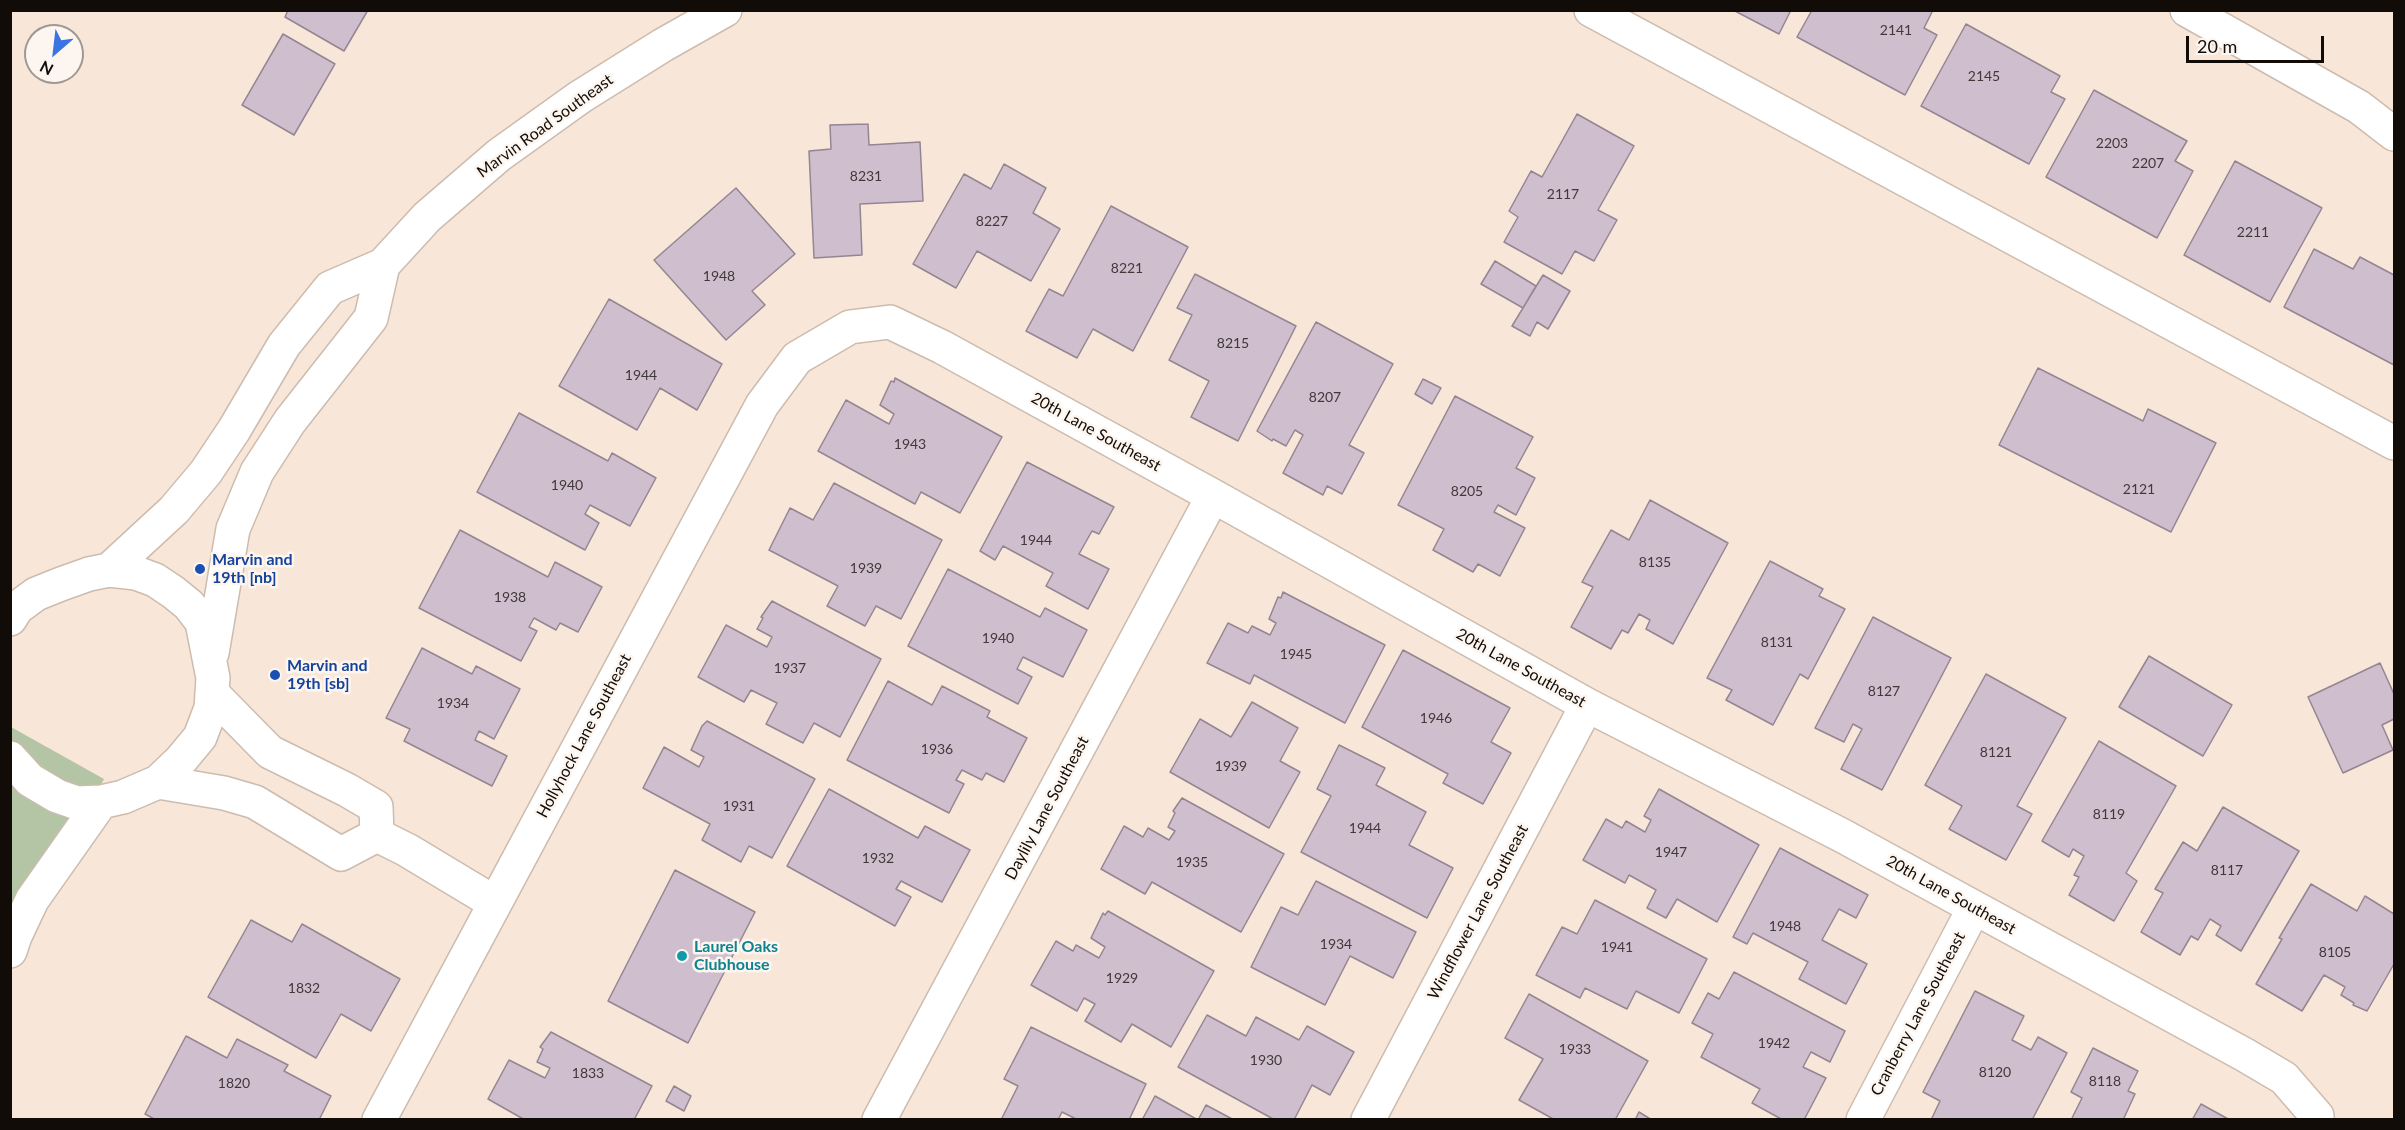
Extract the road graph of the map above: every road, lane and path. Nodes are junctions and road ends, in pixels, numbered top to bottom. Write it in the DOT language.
graph roads {
  1 [pos="725,10"];
  2 [pos="1591,10"];
  3 [pos="2187,10"];
  4 [pos="2394,134"];
  5 [pos="383,266"];
  6 [pos="798,358"];
  7 [pos="2394,443"];
  8 [pos="1213,496"];
  9 [pos="109,570"];
  10 [pos="23,589"];
  11 [pos="10,619"];
  12 [pos="210,659"];
  13 [pos="212,693"];
  14 [pos="1587,705"];
  15 [pos="10,758"];
  16 [pos="158,782"];
  17 [pos="101,802"];
  18 [pos="377,835"];
  19 [pos="495,903"];
  20 [pos="1974,908"];
  21 [pos="10,951"];
  22 [pos="379,1119"];
  23 [pos="879,1119"];
  24 [pos="1368,1119"];
  25 [pos="1863,1119"];
  26 [pos="2317,1119"];
  1 -- 5 [label="street, Marvin Road Southeast"];
  2 -- 7 [label="street"];
  3 -- 4 [label="street"];
  5 -- 9 [label="street, Marvin Road Southeast"];
  5 -- 12 [label="street, Marvin Road Southeast"];
  6 -- 8 [label="street, 20th Lane Southeast"];
  6 -- 19 [label="street, Hollyhock Lane Southeast"];
  8 -- 14 [label="street, 20th Lane Southeast"];
  8 -- 23 [label="street, Daylily Lane Southeast"];
  9 -- 10 [label="street"];
  9 -- 12 [label="street"];
  10 -- 11 [label="street"];
  12 -- 13 [label="street"];
  13 -- 16 [label="street"];
  13 -- 18 [label="street"];
  14 -- 20 [label="street, 20th Lane Southeast"];
  14 -- 24 [label="street, Windflower Lane Southeast"];
  15 -- 17 [label="street"];
  16 -- 17 [label="street"];
  16 -- 18 [label="street"];
  17 -- 21 [label="street"];
  18 -- 19 [label="street"];
  19 -- 22 [label="street, Hollyhock Lane Southeast"];
  20 -- 25 [label="street, Cranberry Lane Southeast"];
  20 -- 26 [label="street, 20th Lane Southeast"];
}
